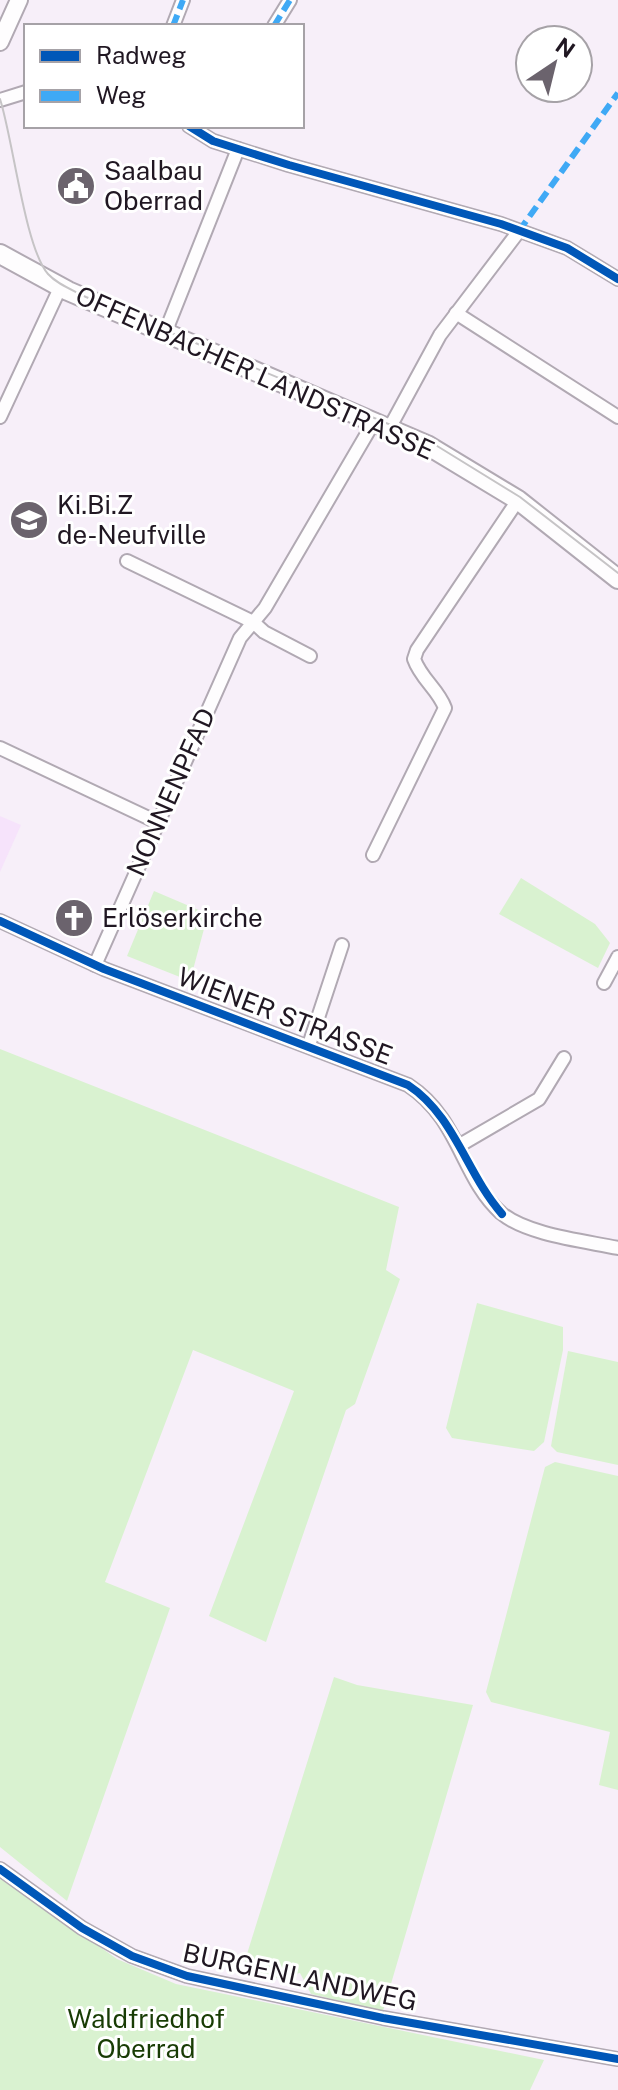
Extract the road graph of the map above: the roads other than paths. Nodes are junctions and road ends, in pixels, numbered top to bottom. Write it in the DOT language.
graph roads {
  1 [pos="19,0"];
  2 [pos="183,0"];
  3 [pos="290,0"];
  4 [pos="174,24"];
  5 [pos="275,24"];
  6 [pos="0,42"];
  7 [pos="24,93"];
  8 [pos="0,100"];
  9 [pos="208,132"];
  10 [pos="238,149"];
  11 [pos="519,231"];
  12 [pos="0,254"];
  13 [pos="618,279"];
  14 [pos="54,284"];
  15 [pos="456,313"];
  16 [pos="165,333"];
  17 [pos="0,417"];
  18 [pos="618,417"];
  19 [pos="382,424"];
  20 [pos="518,500"];
  21 [pos="127,561"];
  22 [pos="618,579"];
  23 [pos="253,622"];
  24 [pos="310,656"];
  25 [pos="0,748"];
  26 [pos="157,822"];
  27 [pos="373,855"];
  28 [pos="0,921"];
  29 [pos="342,945"];
  30 [pos="618,957"];
  31 [pos="95,965"];
  32 [pos="604,983"];
  33 [pos="309,1045"];
  34 [pos="564,1058"];
  35 [pos="460,1145"];
  36 [pos="618,1248"];
  37 [pos="0,1869"];
  38 [pos="618,2059"];
  1 -- 6 [label="street"];
  2 -- 4 [label="street"];
  3 -- 5 [label="street"];
  7 -- 8 [label="street"];
  9 -- 10 [label="street"];
  10 -- 11 [label="street"];
  10 -- 16 [label="street"];
  11 -- 13 [label="street"];
  11 -- 15 [label="street, NONNENPFAD"];
  12 -- 14 [label="main road, OFFENBACHER LANDSTRASSE"];
  14 -- 16 [label="main road, OFFENBACHER LANDSTRASSE"];
  14 -- 17 [label="street"];
  15 -- 18 [label="street"];
  15 -- 19 [label="street, NONNENPFAD"];
  16 -- 19 [label="main road, OFFENBACHER LANDSTRASSE"];
  19 -- 20 [label="main road, OFFENBACHER LANDSTRASSE"];
  19 -- 23 [label="street, NONNENPFAD"];
  20 -- 22 [label="main road, OFFENBACHER LANDSTRASSE"];
  20 -- 27 [label="street"];
  21 -- 23 [label="street"];
  23 -- 24 [label="street"];
  23 -- 26 [label="street, NONNENPFAD"];
  25 -- 26 [label="street"];
  26 -- 31 [label="street, NONNENPFAD"];
  28 -- 31 [label="street, WIENER STRASSE"];
  29 -- 33 [label="street, WIENER STRASSE"];
  30 -- 32 [label="street"];
  31 -- 33 [label="street, WIENER STRASSE"];
  33 -- 35 [label="street, WIENER STRASSE"];
  34 -- 35 [label="street"];
  35 -- 36 [label="street, WIENER STRASSE"];
  37 -- 38 [label="street, BURGENLANDWEG"];
}
